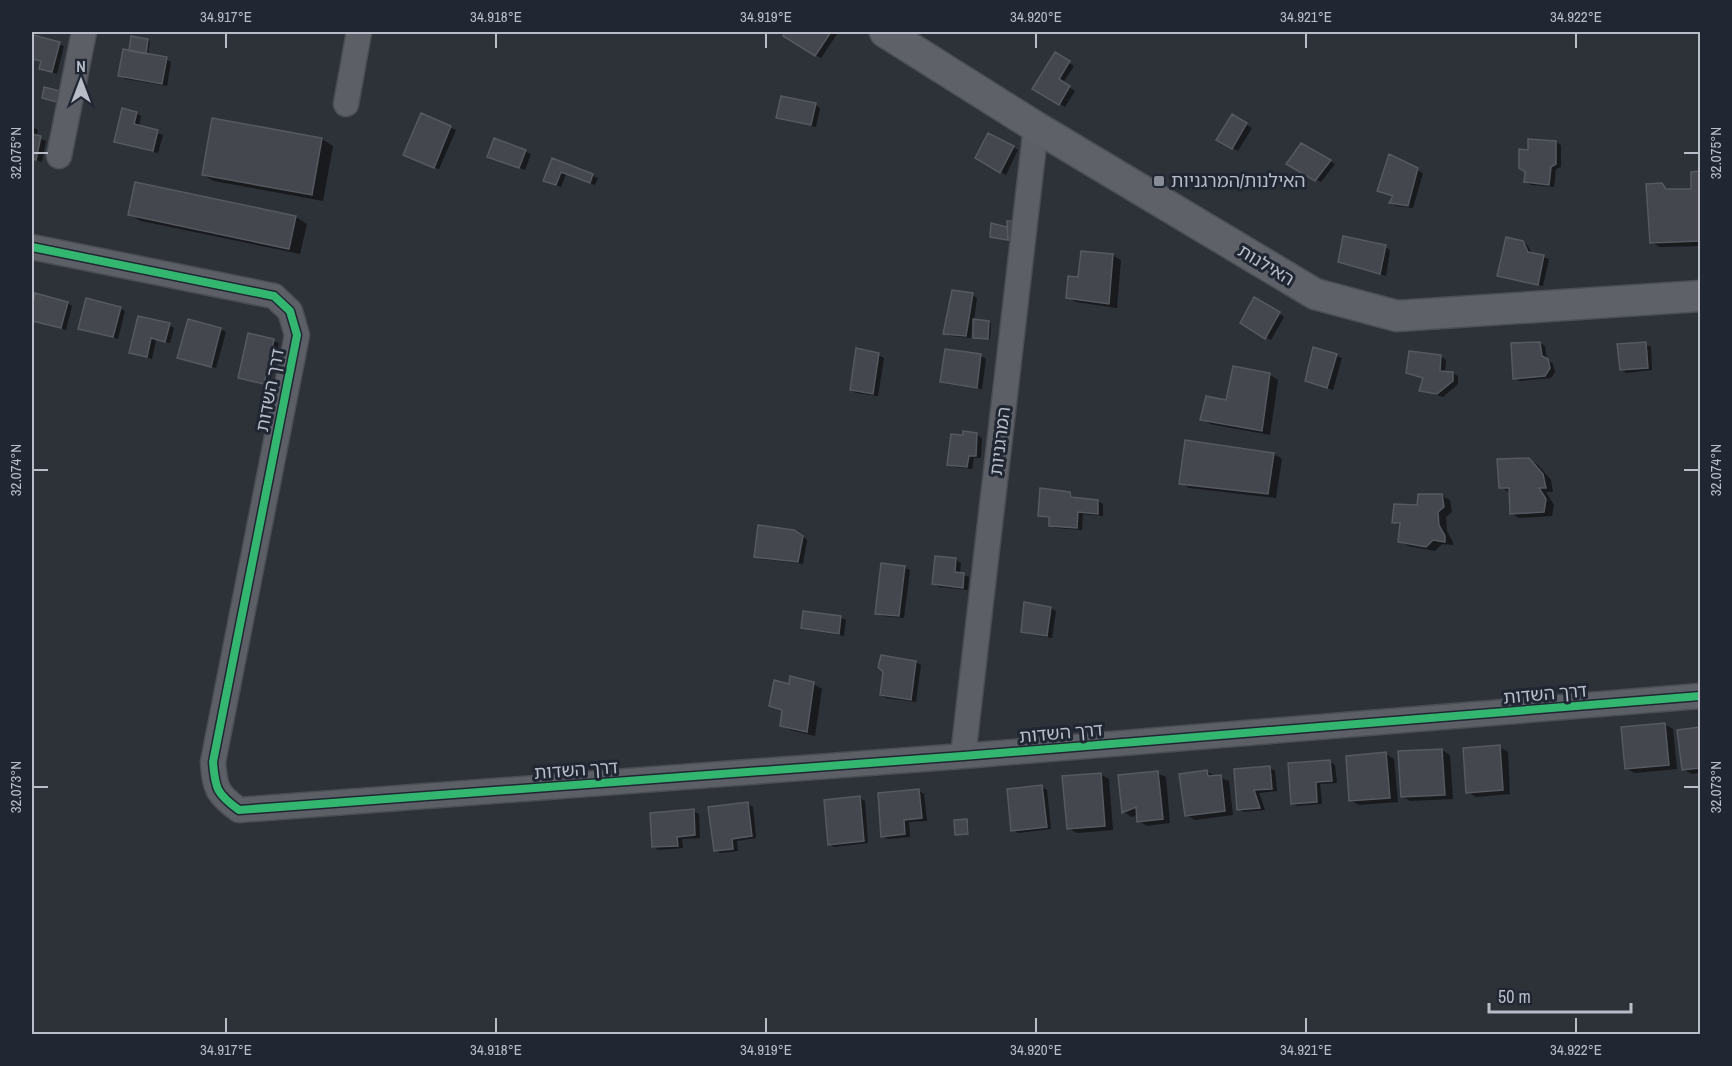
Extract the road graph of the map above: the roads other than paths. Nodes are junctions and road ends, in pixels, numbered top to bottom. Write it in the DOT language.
graph roads {
  1 [pos="84,32"];
  2 [pos="359,32"];
  3 [pos="885,32"];
  4 [pos="346,104"];
  5 [pos="1036,127"];
  6 [pos="59,156"];
  7 [pos="32,247"];
  8 [pos="1701,296"];
  9 [pos="1701,696"];
  10 [pos="963,756"];
  1 -- 6 [label="street"];
  2 -- 4 [label="street"];
  3 -- 5 [label="main road, האילנות"];
  5 -- 8 [label="main road, האילנות"];
  5 -- 10 [label="street, המרגניות"];
  7 -- 10 [label="street, דרך השדות"];
  9 -- 10 [label="street, דרך השדות"];
}
